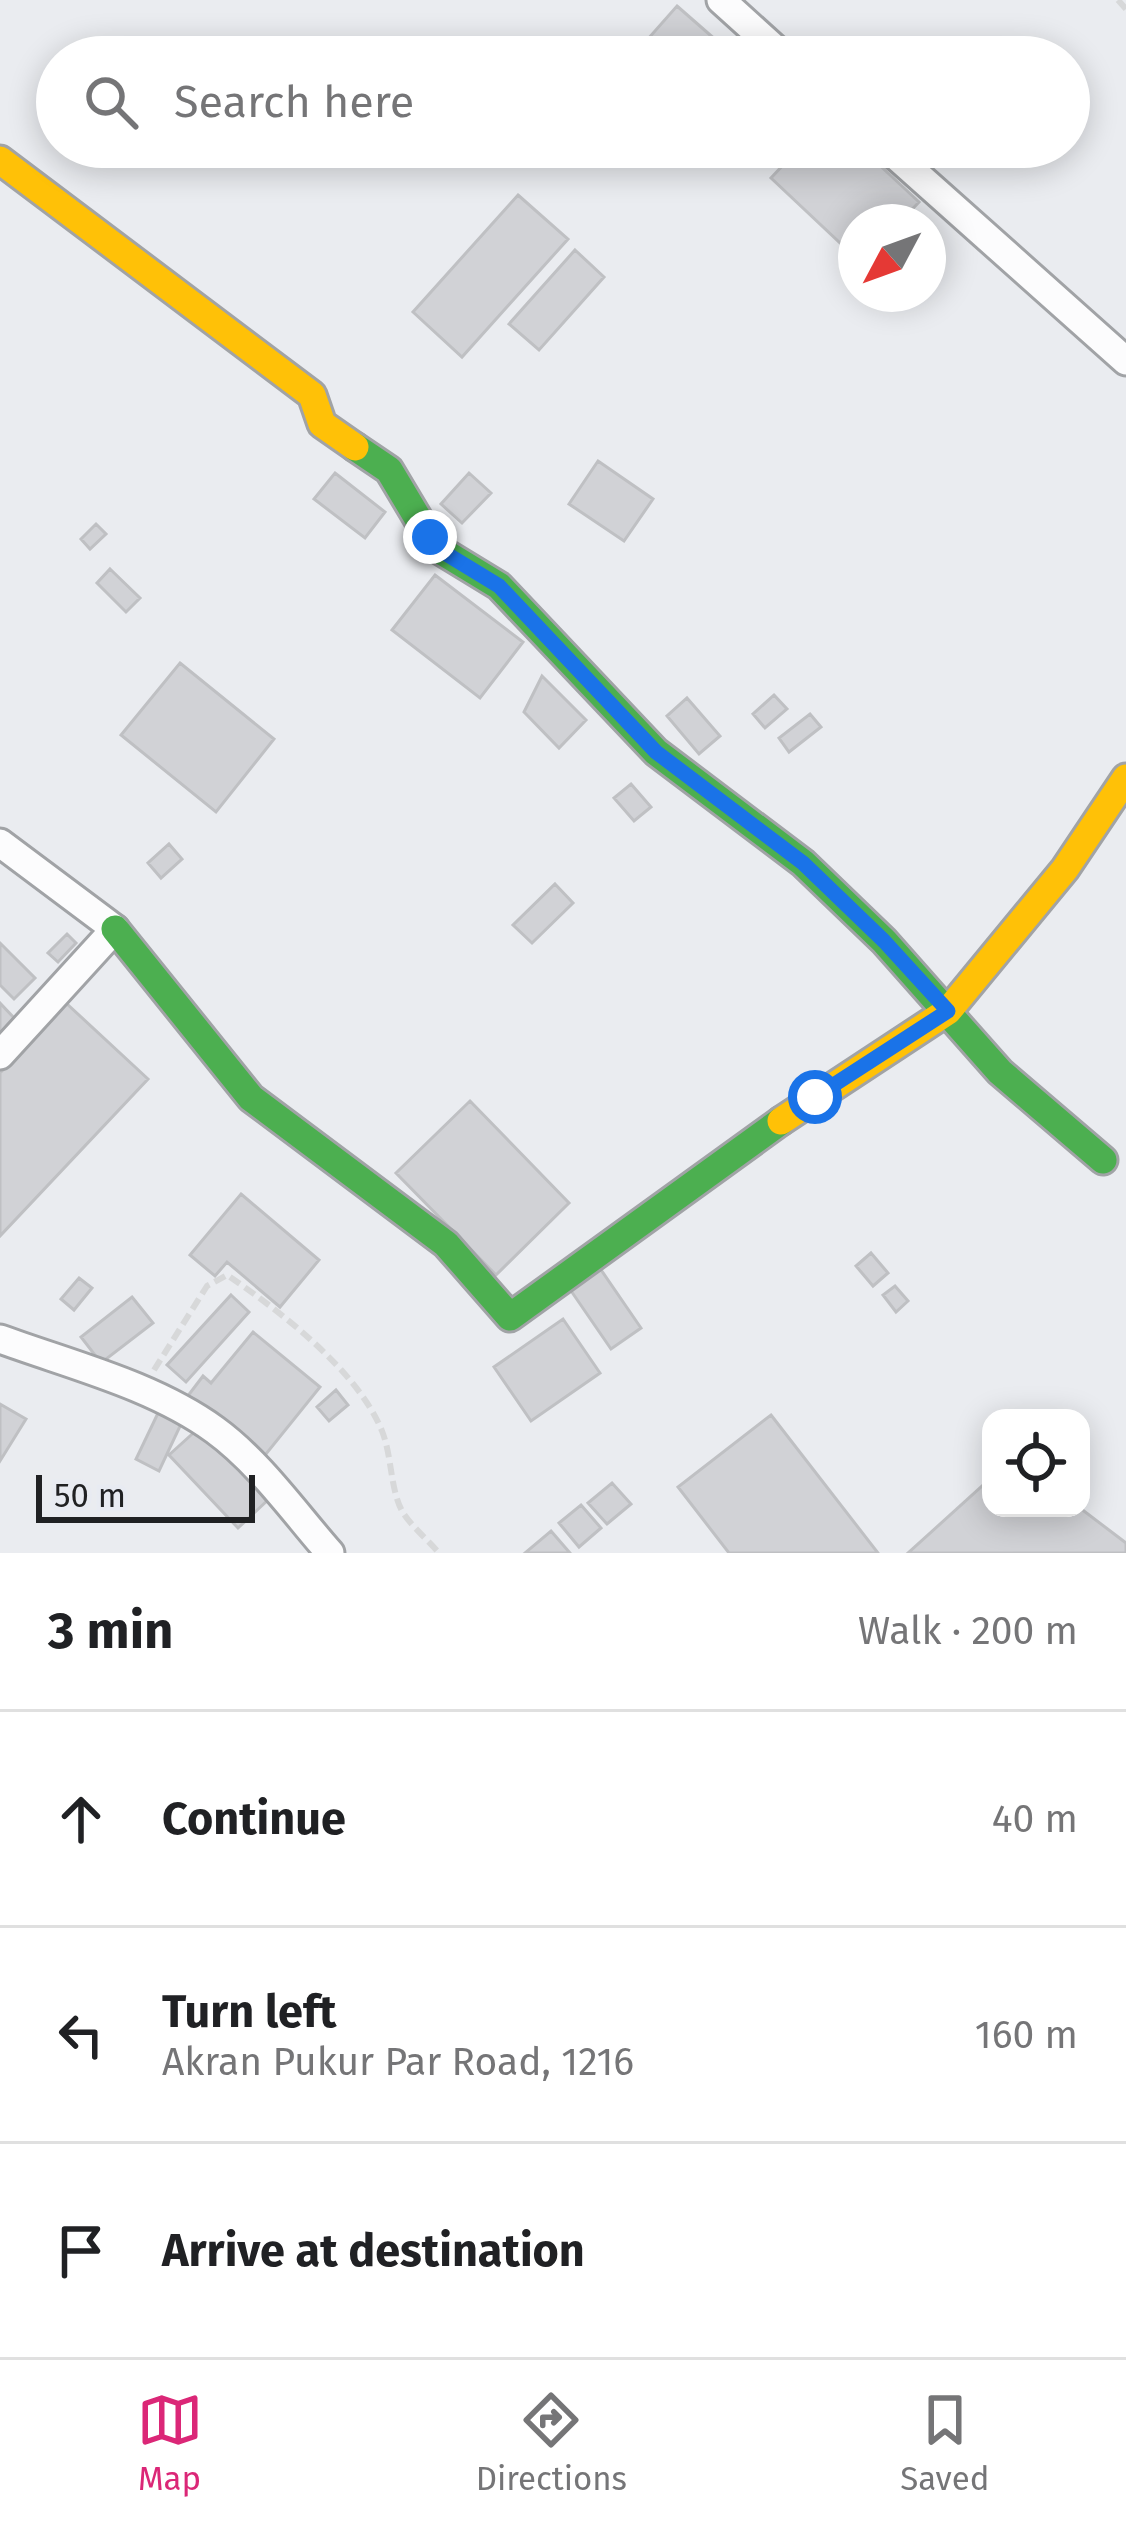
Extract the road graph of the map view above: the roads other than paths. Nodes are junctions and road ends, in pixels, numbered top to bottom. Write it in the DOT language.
graph roads {
  1 [pos="731,3"];
  2 [pos="763,36"];
  3 [pos="0,160"];
  4 [pos="910,168"];
  5 [pos="1126,361"];
  6 [pos="1126,778"];
  7 [pos="0,843"];
  8 [pos="115,929"];
  9 [pos="948,1011"];
  10 [pos="0,1055"];
  11 [pos="1103,1160"];
  12 [pos="0,1339"];
  13 [pos="329,1553"];
  1 -- 2 [label="street"];
  3 -- 9 [label="street"];
  4 -- 5 [label="street"];
  6 -- 9 [label="street"];
  7 -- 8 [label="street"];
  8 -- 9 [label="street"];
  8 -- 10 [label="street"];
  9 -- 11 [label="street"];
  12 -- 13 [label="street"];
}
